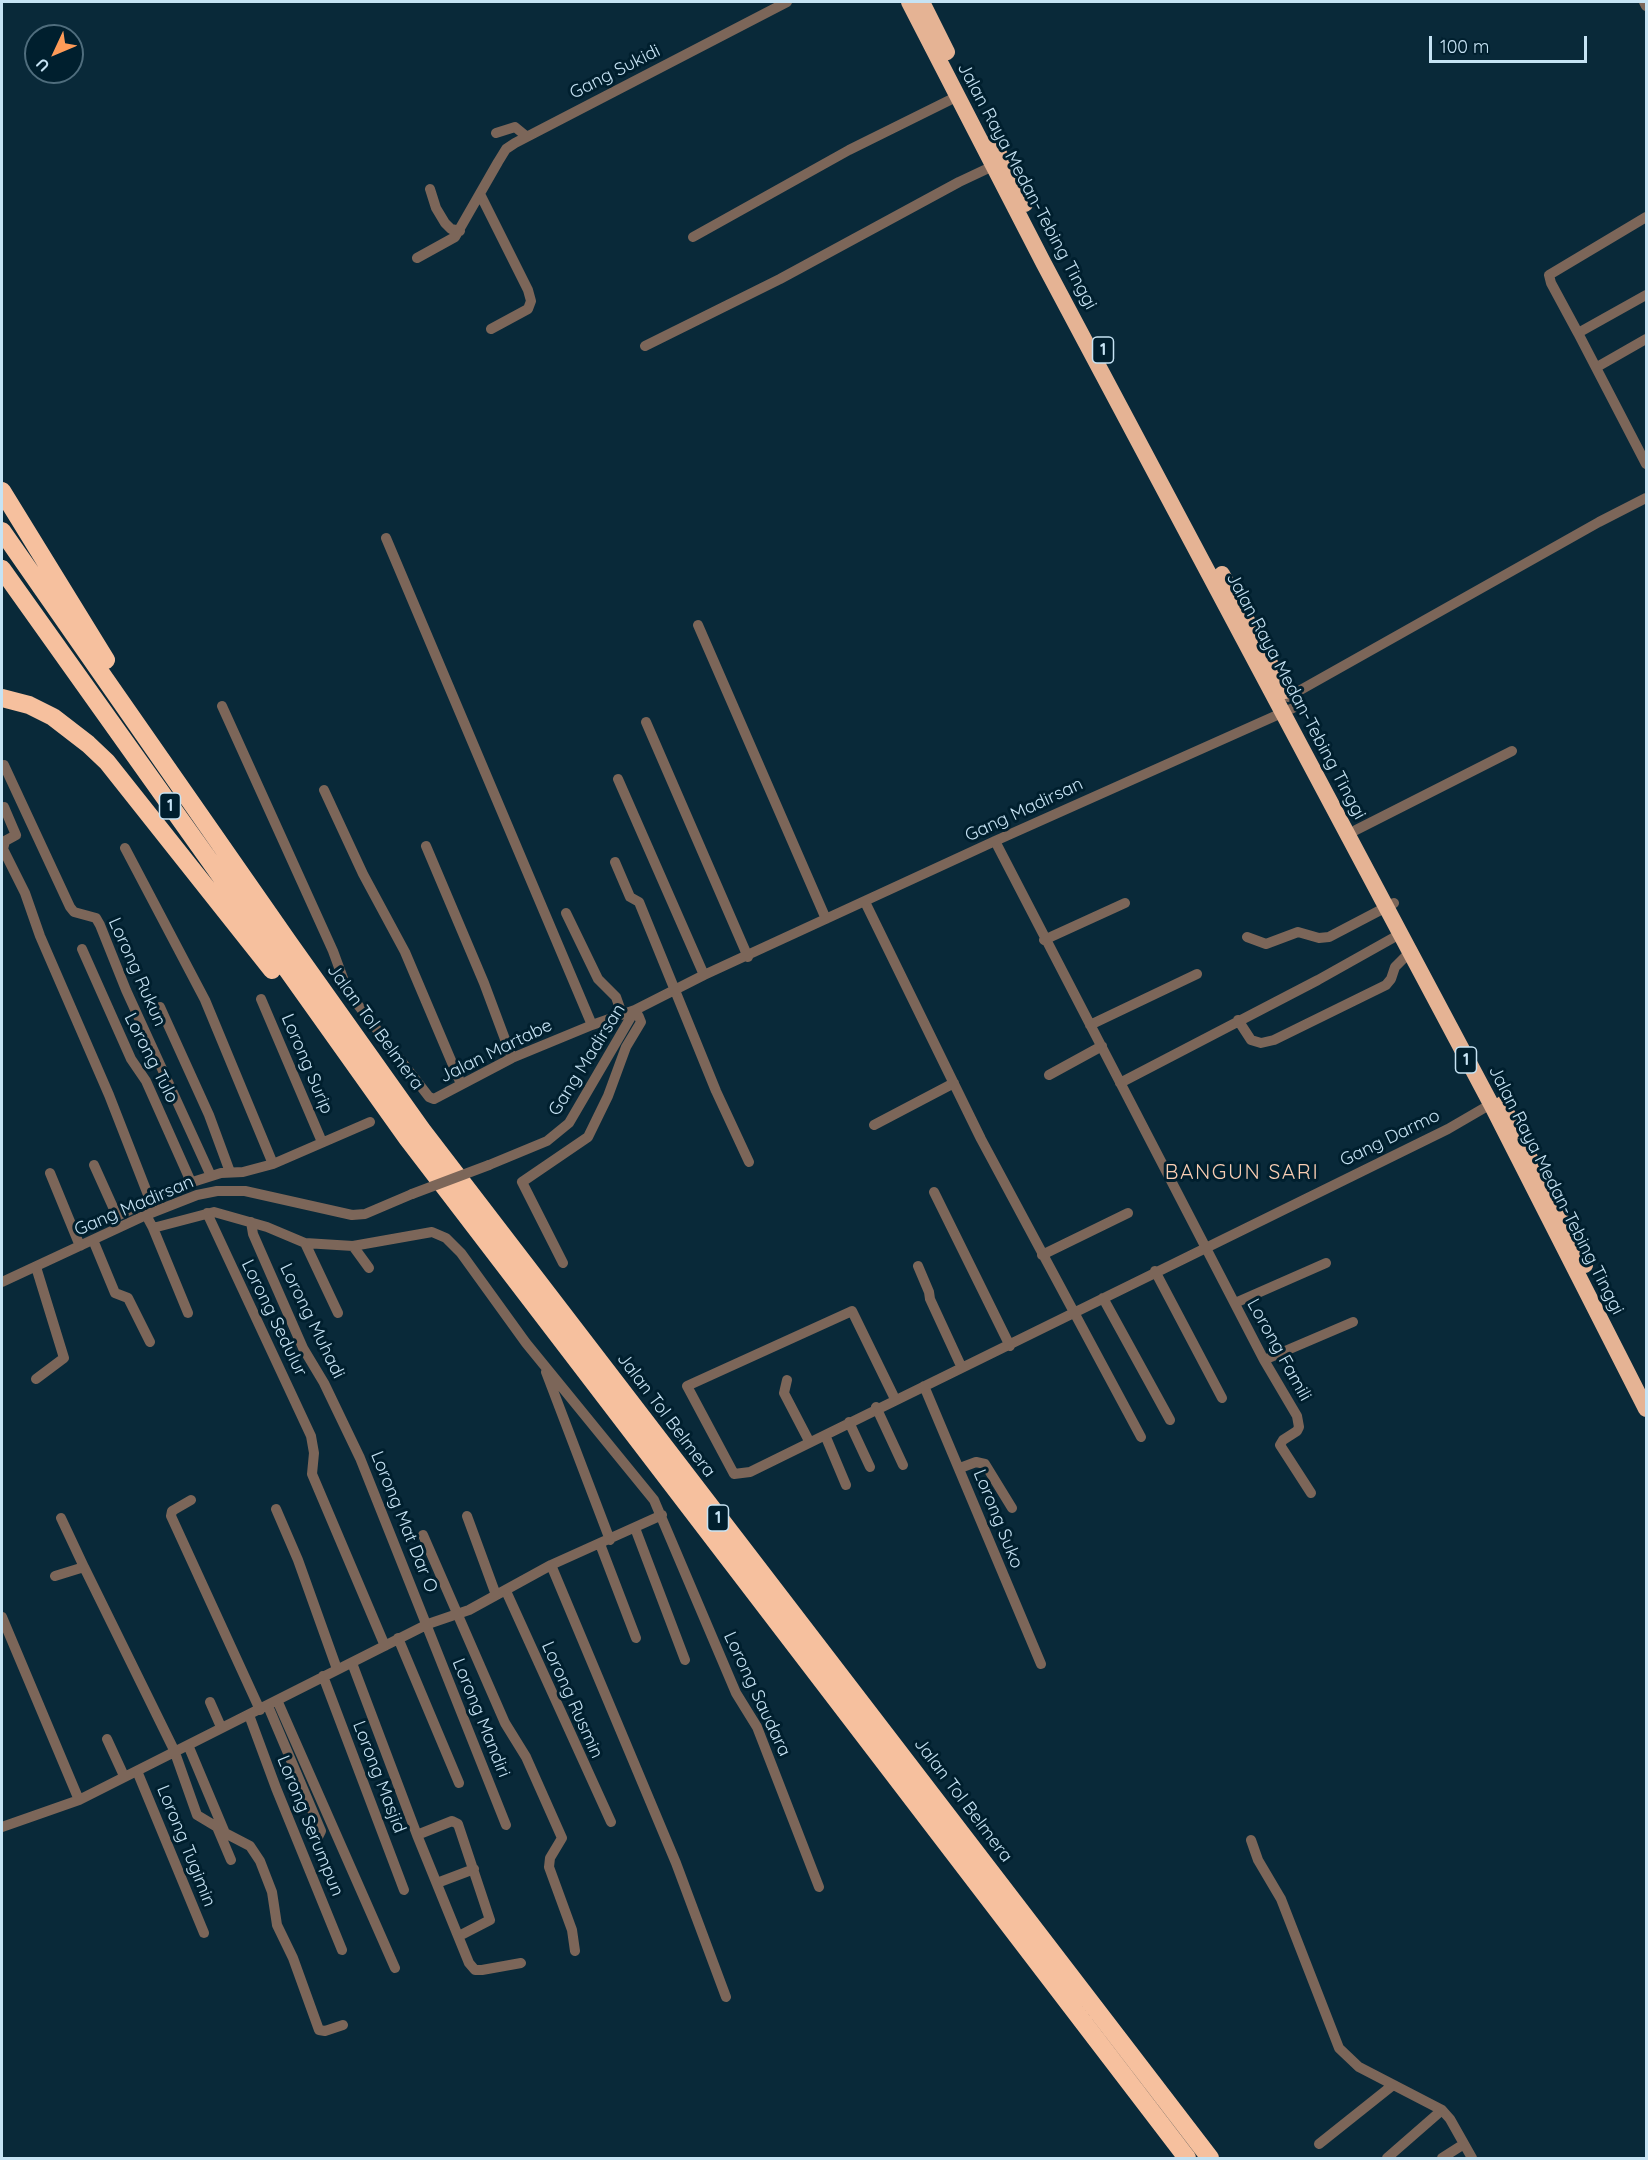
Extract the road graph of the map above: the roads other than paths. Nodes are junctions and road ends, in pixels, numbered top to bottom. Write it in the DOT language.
graph roads {
  1 [pos="787,2"];
  2 [pos="909,2"];
  3 [pos="922,2"];
  4 [pos="1644,2"];
  5 [pos="1647,6"];
  6 [pos="957,96"];
  7 [pos="495,133"];
  8 [pos="526,136"];
  9 [pos="993,166"];
  10 [pos="430,189"];
  11 [pos="481,196"];
  12 [pos="1647,218"];
  13 [pos="460,231"];
  14 [pos="693,237"];
  15 [pos="417,258"];
  16 [pos="1647,295"];
  17 [pos="491,329"];
  18 [pos="1578,333"];
  19 [pos="1647,339"];
  20 [pos="645,346"];
  21 [pos="1597,367"];
  22 [pos="1647,465"];
  23 [pos="2,491"];
  24 [pos="1647,498"];
  25 [pos="2,531"];
  26 [pos="386,538"];
  27 [pos="2,569"];
  28 [pos="698,625"];
  29 [pos="2,698"];
  30 [pos="1288,705"];
  31 [pos="222,706"];
  32 [pos="646,722"];
  33 [pos="151,742"];
  34 [pos="1512,751"];
  35 [pos="4,765"];
  36 [pos="618,779"];
  37 [pos="324,790"];
  38 [pos="4,807"];
  39 [pos="1356,830"];
  40 [pos="995,841"];
  41 [pos="426,846"];
  42 [pos="125,848"];
  43 [pos="615,862"];
  44 [pos="865,902"];
  45 [pos="1125,903"];
  46 [pos="1390,905"];
  47 [pos="566,913"];
  48 [pos="826,919"];
  49 [pos="1400,934"];
  50 [pos="1248,937"];
  51 [pos="1044,940"];
  52 [pos="82,949"];
  53 [pos="1409,953"];
  54 [pos="748,957"];
  55 [pos="1197,974"];
  56 [pos="704,975"];
  57 [pos="675,990"];
  58 [pos="261,999"];
  59 [pos="160,1007"];
  60 [pos="634,1010"];
  61 [pos="622,1014"];
  62 [pos="1238,1020"];
  63 [pos="592,1024"];
  64 [pos="1090,1025"];
  65 [pos="338,1043"];
  66 [pos="1102,1046"];
  67 [pos="512,1058"];
  68 [pos="1049,1075"];
  69 [pos="954,1083"];
  70 [pos="1120,1083"];
  71 [pos="461,1084"];
  72 [pos="1491,1104"];
  73 [pos="370,1122"];
  74 [pos="874,1125"];
  75 [pos="322,1142"];
  76 [pos="749,1162"];
  77 [pos="273,1164"];
  78 [pos="94,1165"];
  79 [pos="230,1172"];
  80 [pos="50,1173"];
  81 [pos="211,1176"];
  82 [pos="191,1182"];
  83 [pos="934,1192"];
  84 [pos="150,1200"];
  85 [pos="207,1213"];
  86 [pos="1128,1214"];
  87 [pos="146,1215"];
  88 [pos="117,1216"];
  89 [pos="251,1222"];
  90 [pos="121,1227"];
  91 [pos="153,1228"];
  92 [pos="93,1240"];
  93 [pos="305,1243"];
  94 [pos="80,1246"];
  95 [pos="353,1246"];
  96 [pos="1206,1246"];
  97 [pos="1042,1255"];
  98 [pos="563,1263"];
  99 [pos="1326,1263"];
  100 [pos="918,1266"];
  101 [pos="36,1267"];
  102 [pos="369,1268"];
  103 [pos="1155,1271"];
  104 [pos="2,1281"];
  105 [pos="1103,1298"];
  106 [pos="1234,1303"];
  107 [pos="338,1313"];
  108 [pos="1073,1313"];
  109 [pos="188,1314"];
  110 [pos="1353,1322"];
  111 [pos="150,1342"];
  112 [pos="1010,1346"];
  113 [pos="1264,1360"];
  114 [pos="543,1364"];
  115 [pos="961,1366"];
  116 [pos="36,1378"];
  117 [pos="787,1380"];
  118 [pos="924,1386"];
  119 [pos="1647,1387"];
  120 [pos="1222,1398"];
  121 [pos="895,1399"];
  122 [pos="876,1407"];
  123 [pos="1647,1410"];
  124 [pos="1170,1419"];
  125 [pos="849,1422"];
  126 [pos="348,1432"];
  127 [pos="825,1434"];
  128 [pos="1141,1437"];
  129 [pos="809,1441"];
  130 [pos="903,1465"];
  131 [pos="870,1467"];
  132 [pos="960,1468"];
  133 [pos="846,1485"];
  134 [pos="1311,1493"];
  135 [pos="191,1500"];
  136 [pos="1012,1508"];
  137 [pos="276,1509"];
  138 [pos="662,1515"];
  139 [pos="467,1516"];
  140 [pos="61,1518"];
  141 [pos="635,1528"];
  142 [pos="423,1535"];
  143 [pos="605,1542"];
  144 [pos="551,1565"];
  145 [pos="84,1567"];
  146 [pos="55,1576"];
  147 [pos="501,1593"];
  148 [pos="458,1614"];
  149 [pos="2,1617"];
  150 [pos="428,1624"];
  151 [pos="398,1638"];
  152 [pos="636,1638"];
  153 [pos="385,1646"];
  154 [pos="685,1660"];
  155 [pos="352,1663"];
  156 [pos="1041,1664"];
  157 [pos="337,1669"];
  158 [pos="322,1676"];
  159 [pos="210,1702"];
  160 [pos="263,1708"];
  161 [pos="221,1727"];
  162 [pos="107,1739"];
  163 [pos="188,1745"];
  164 [pos="174,1750"];
  165 [pos="137,1772"];
  166 [pos="124,1776"];
  167 [pos="459,1784"];
  168 [pos="79,1800"];
  169 [pos="611,1822"];
  170 [pos="506,1825"];
  171 [pos="2,1827"];
  172 [pos="417,1835"];
  173 [pos="318,1837"];
  174 [pos="1251,1840"];
  175 [pos="231,1860"];
  176 [pos="474,1869"];
  177 [pos="437,1883"];
  178 [pos="819,1887"];
  179 [pos="404,1890"];
  180 [pos="204,1933"];
  181 [pos="459,1936"];
  182 [pos="342,1950"];
  183 [pos="575,1951"];
  184 [pos="521,1963"];
  185 [pos="395,1968"];
  186 [pos="726,1997"];
  187 [pos="343,2025"];
  188 [pos="1393,2085"];
  189 [pos="1442,2110"];
  190 [pos="1319,2144"];
  191 [pos="1464,2144"];
  192 [pos="1187,2158"];
  193 [pos="1210,2158"];
  194 [pos="1387,2158"];
  195 [pos="1442,2158"];
  196 [pos="1472,2158"];
  1 -- 8 [label="street, Gang Sukidi"];
  2 -- 6 [label="highway, Jalan Raya Medan-Tebing Tinggi / 1"];
  3 -- 30 [label="highway, Jalan Raya Medan-Tebing Tinggi / 1"];
  4 -- 5 [label="street"];
  6 -- 9 [label="highway, Jalan Raya Medan-Tebing Tinggi / 1"];
  6 -- 14 [label="street"];
  7 -- 8 [label="street"];
  8 -- 11 [label="street, Gang Sukidi"];
  9 -- 20 [label="street"];
  9 -- 30 [label="highway, Jalan Raya Medan-Tebing Tinggi / 1"];
  10 -- 13 [label="street"];
  11 -- 13 [label="street, Gang Sukidi"];
  11 -- 17 [label="street"];
  12 -- 18 [label="street"];
  13 -- 15 [label="street"];
  16 -- 18 [label="street"];
  18 -- 21 [label="street"];
  19 -- 21 [label="street"];
  21 -- 22 [label="street"];
  23 -- 33 [label="highway"];
  24 -- 30 [label="street, Gang Madirsan"];
  25 -- 33 [label="highway, 1"];
  26 -- 63 [label="street"];
  27 -- 65 [label="highway, 1"];
  28 -- 48 [label="street"];
  29 -- 65 [label="highway"];
  30 -- 39 [label="highway, Jalan Raya Medan-Tebing Tinggi / 1"];
  30 -- 40 [label="street, Gang Madirsan"];
  30 -- 46 [label="highway, Jalan Raya Medan-Tebing Tinggi / 1"];
  31 -- 71 [label="street, Jalan Martabe"];
  32 -- 54 [label="street"];
  33 -- 193 [label="highway, Jalan Tol Belmera / 1"];
  34 -- 39 [label="street"];
  35 -- 81 [label="street, Lorong Rukun"];
  36 -- 56 [label="street"];
  37 -- 71 [label="street"];
  38 -- 84 [label="street"];
  39 -- 46 [label="highway, Jalan Raya Medan-Tebing Tinggi / 1"];
  40 -- 44 [label="street, Gang Madirsan"];
  40 -- 51 [label="street, Lorong Famili"];
  41 -- 67 [label="street"];
  42 -- 77 [label="street"];
  43 -- 57 [label="street"];
  44 -- 48 [label="street, Gang Madirsan"];
  44 -- 69 [label="street"];
  45 -- 51 [label="street"];
  46 -- 49 [label="highway, Jalan Raya Medan-Tebing Tinggi / 1"];
  46 -- 50 [label="street"];
  46 -- 119 [label="highway, Jalan Raya Medan-Tebing Tinggi / 1"];
  47 -- 61 [label="street"];
  48 -- 54 [label="street, Gang Madirsan"];
  49 -- 53 [label="highway, Jalan Raya Medan-Tebing Tinggi / 1"];
  49 -- 62 [label="street"];
  51 -- 64 [label="street, Lorong Famili"];
  52 -- 82 [label="street, Lorong Tulo"];
  53 -- 62 [label="street"];
  53 -- 72 [label="highway, Jalan Raya Medan-Tebing Tinggi / 1"];
  54 -- 56 [label="street, Gang Madirsan"];
  55 -- 64 [label="street"];
  56 -- 57 [label="street, Gang Madirsan"];
  57 -- 60 [label="street, Gang Madirsan"];
  57 -- 76 [label="street"];
  58 -- 75 [label="street, Lorong Surip"];
  59 -- 79 [label="street"];
  60 -- 61 [label="street, Jalan Martabe"];
  60 -- 87 [label="street, Gang Madirsan, bridge"];
  60 -- 98 [label="street"];
  61 -- 63 [label="street, Jalan Martabe"];
  62 -- 70 [label="street"];
  63 -- 67 [label="street, Jalan Martabe"];
  64 -- 66 [label="street, Lorong Famili"];
  65 -- 192 [label="highway, 1"];
  66 -- 68 [label="street"];
  66 -- 70 [label="street, Lorong Famili"];
  67 -- 71 [label="street, Jalan Martabe"];
  69 -- 74 [label="street"];
  69 -- 97 [label="street"];
  70 -- 96 [label="street, Lorong Famili"];
  72 -- 96 [label="street, Gang Darmo"];
  72 -- 123 [label="highway, Jalan Raya Medan-Tebing Tinggi / 1"];
  73 -- 75 [label="street"];
  75 -- 77 [label="street"];
  77 -- 79 [label="street"];
  78 -- 88 [label="street"];
  79 -- 81 [label="street"];
  80 -- 94 [label="street"];
  81 -- 82 [label="street"];
  82 -- 84 [label="street"];
  83 -- 112 [label="street"];
  84 -- 88 [label="street"];
  85 -- 89 [label="street"];
  85 -- 91 [label="street"];
  85 -- 153 [label="street, Lorong Sedulur"];
  86 -- 97 [label="street"];
  87 -- 90 [label="street, Gang Madirsan"];
  87 -- 91 [label="street"];
  88 -- 90 [label="street"];
  89 -- 93 [label="street"];
  89 -- 126 [label="street, Lorong Muhadi"];
  90 -- 92 [label="street, Gang Madirsan"];
  91 -- 109 [label="street"];
  92 -- 94 [label="street, Gang Madirsan"];
  92 -- 111 [label="street"];
  93 -- 95 [label="street"];
  93 -- 107 [label="street"];
  94 -- 101 [label="street, Gang Madirsan"];
  95 -- 102 [label="street"];
  95 -- 114 [label="street"];
  96 -- 103 [label="street, Gang Darmo"];
  96 -- 106 [label="street, Lorong Famili"];
  97 -- 108 [label="street"];
  99 -- 106 [label="street"];
  100 -- 115 [label="street"];
  101 -- 104 [label="street, Gang Madirsan"];
  101 -- 116 [label="street"];
  103 -- 105 [label="street, Gang Darmo"];
  103 -- 120 [label="street"];
  105 -- 108 [label="street, Gang Darmo"];
  105 -- 124 [label="street"];
  106 -- 113 [label="street, Lorong Famili"];
  108 -- 112 [label="street, Gang Darmo"];
  108 -- 128 [label="street"];
  110 -- 113 [label="street"];
  112 -- 115 [label="street, Gang Darmo"];
  113 -- 134 [label="street, Lorong Famili"];
  114 -- 138 [label="street, Lorong Saudara"];
  114 -- 143 [label="street"];
  115 -- 118 [label="street, Gang Darmo"];
  117 -- 129 [label="street"];
  118 -- 121 [label="street, Gang Darmo"];
  118 -- 132 [label="street, Lorong Suko"];
  121 -- 122 [label="street, Gang Darmo"];
  121 -- 129 [label="street, Gang Darmo"];
  122 -- 125 [label="street, Gang Darmo"];
  122 -- 130 [label="street"];
  125 -- 127 [label="street, Gang Darmo"];
  125 -- 131 [label="street"];
  126 -- 150 [label="street, Lorong Mat Dar O"];
  127 -- 129 [label="street, Gang Darmo"];
  127 -- 133 [label="street"];
  132 -- 136 [label="street"];
  132 -- 156 [label="street, Lorong Suko"];
  135 -- 160 [label="street"];
  137 -- 157 [label="street"];
  138 -- 141 [label="street"];
  138 -- 178 [label="street, Lorong Saudara"];
  139 -- 147 [label="street, Lorong Rusmin"];
  140 -- 145 [label="street"];
  141 -- 143 [label="street"];
  141 -- 154 [label="street"];
  142 -- 148 [label="street"];
  143 -- 144 [label="street"];
  143 -- 152 [label="street"];
  144 -- 147 [label="street"];
  144 -- 186 [label="street"];
  145 -- 146 [label="street"];
  145 -- 164 [label="street"];
  147 -- 148 [label="street"];
  147 -- 169 [label="street, Lorong Rusmin"];
  148 -- 150 [label="street"];
  148 -- 183 [label="street"];
  149 -- 168 [label="street"];
  150 -- 151 [label="street"];
  150 -- 170 [label="street, Lorong Mandiri"];
  151 -- 153 [label="street"];
  151 -- 167 [label="street"];
  153 -- 155 [label="street"];
  155 -- 157 [label="street"];
  155 -- 172 [label="street"];
  157 -- 158 [label="street"];
  158 -- 160 [label="street"];
  158 -- 179 [label="street, Lorong Masjid"];
  159 -- 161 [label="street"];
  160 -- 161 [label="street"];
  160 -- 173 [label="street"];
  160 -- 182 [label="street, Lorong Serumpun"];
  160 -- 185 [label="street"];
  161 -- 163 [label="street"];
  162 -- 166 [label="street"];
  163 -- 164 [label="street"];
  163 -- 187 [label="street"];
  164 -- 165 [label="street"];
  164 -- 175 [label="street"];
  165 -- 166 [label="street"];
  165 -- 180 [label="street, Lorong Tugimin"];
  166 -- 168 [label="street"];
  168 -- 171 [label="street"];
  172 -- 176 [label="street"];
  172 -- 177 [label="street"];
  174 -- 188 [label="street"];
  176 -- 177 [label="street"];
  176 -- 181 [label="street"];
  177 -- 181 [label="street"];
  181 -- 184 [label="street"];
  188 -- 189 [label="street"];
  188 -- 190 [label="street"];
  189 -- 191 [label="street"];
  189 -- 194 [label="street"];
  191 -- 195 [label="street"];
  191 -- 196 [label="street"];
}
